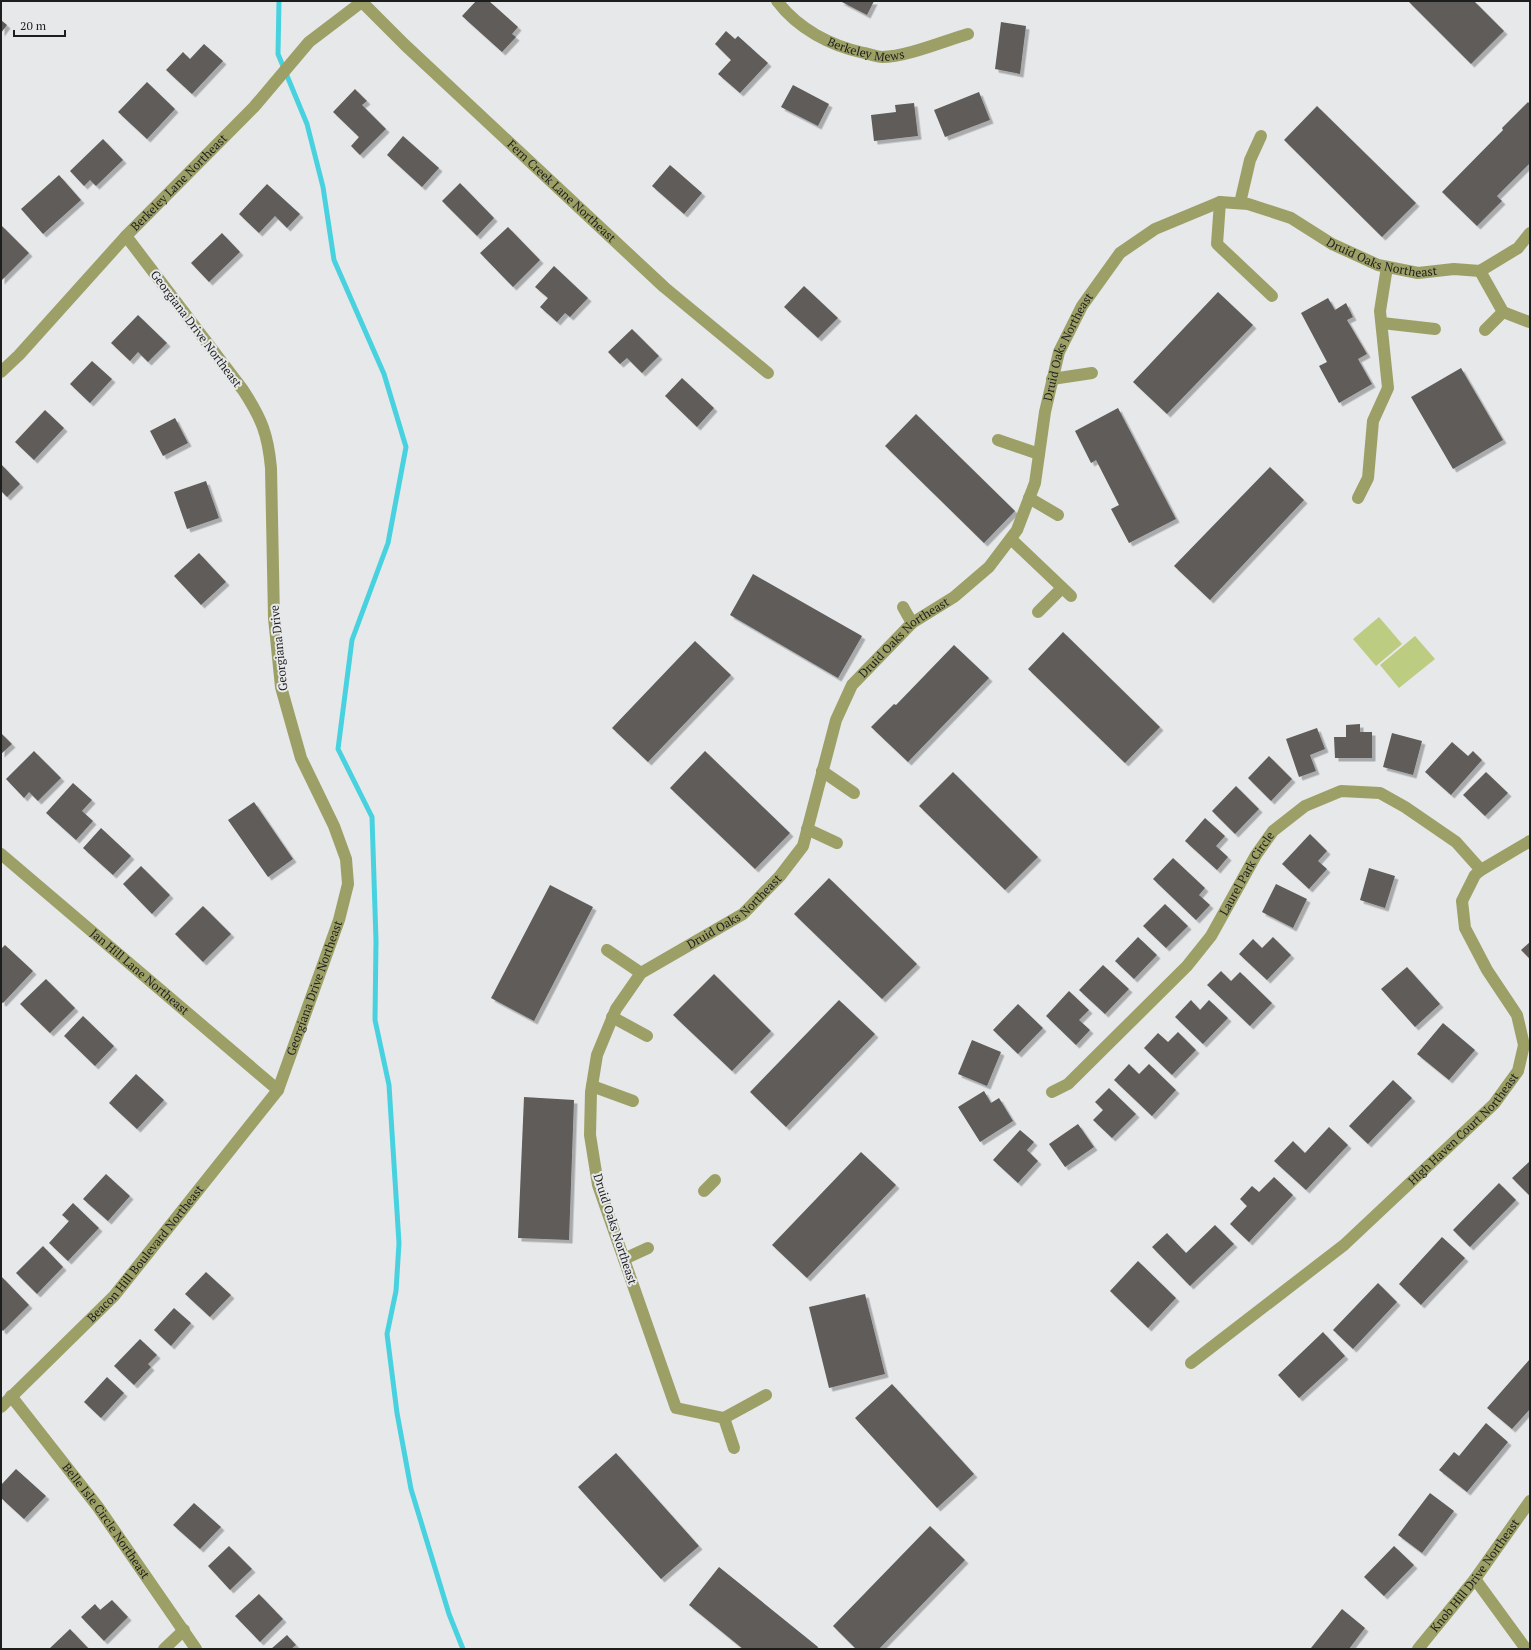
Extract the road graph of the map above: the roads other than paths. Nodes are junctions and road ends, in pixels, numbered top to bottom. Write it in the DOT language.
graph roads {
  1 [pos="362,1"];
  2 [pos="777,1"];
  3 [pos="968,34"];
  4 [pos="1261,136"];
  5 [pos="1220,202"];
  6 [pos="1240,203"];
  7 [pos="1530,233"];
  8 [pos="126,236"];
  9 [pos="1387,267"];
  10 [pos="1480,271"];
  11 [pos="1272,296"];
  12 [pos="1503,312"];
  13 [pos="1529,322"];
  14 [pos="1382,323"];
  15 [pos="1435,328"];
  16 [pos="1485,330"];
  17 [pos="1,372"];
  18 [pos="768,373"];
  19 [pos="1092,373"];
  20 [pos="1052,379"];
  21 [pos="262,424"];
  22 [pos="998,440"];
  23 [pos="1039,454"];
  24 [pos="1029,498"];
  25 [pos="1358,498"];
  26 [pos="1058,515"];
  27 [pos="1011,539"];
  28 [pos="903,607"];
  29 [pos="1038,612"];
  30 [pos="912,623"];
  31 [pos="822,771"];
  32 [pos="854,793"];
  33 [pos="807,829"];
  34 [pos="1530,840"];
  35 [pos="837,843"];
  36 [pos="1,854"];
  37 [pos="1481,870"];
  38 [pos="348,884"];
  39 [pos="607,950"];
  40 [pos="641,973"];
  41 [pos="612,1017"];
  42 [pos="647,1036"];
  43 [pos="592,1086"];
  44 [pos="278,1090"];
  45 [pos="1052,1092"];
  46 [pos="633,1101"];
  47 [pos="715,1180"];
  48 [pos="704,1191"];
  49 [pos="648,1248"];
  50 [pos="624,1259"];
  51 [pos="1190,1363"];
  52 [pos="766,1395"];
  53 [pos="11,1396"];
  54 [pos="1,1406"];
  55 [pos="724,1418"];
  56 [pos="734,1448"];
  57 [pos="1530,1502"];
  58 [pos="1475,1579"];
  59 [pos="184,1630"];
  60 [pos="164,1649"];
  61 [pos="196,1649"];
  62 [pos="1418,1649"];
  63 [pos="1526,1649"];
  1 -- 8 [label="street, Berkeley Lane Northeast"];
  1 -- 18 [label="street, Fern Creek Lane Northeast"];
  2 -- 3 [label="street, Berkeley Mews"];
  4 -- 6 [label="street"];
  5 -- 6 [label="street, Druid Oaks Northeast"];
  5 -- 11 [label="street"];
  5 -- 20 [label="street, Druid Oaks Northeast"];
  6 -- 9 [label="street, Druid Oaks Northeast"];
  7 -- 10 [label="street"];
  8 -- 17 [label="street, Berkeley Lane Northeast"];
  8 -- 21 [label="street, Georgiana Drive Northeast"];
  9 -- 10 [label="street, Druid Oaks Northeast"];
  9 -- 14 [label="street"];
  10 -- 12 [label="street"];
  12 -- 13 [label="street"];
  12 -- 16 [label="street"];
  14 -- 15 [label="street"];
  14 -- 25 [label="street"];
  19 -- 20 [label="street"];
  20 -- 23 [label="street, Druid Oaks Northeast"];
  21 -- 38 [label="street, Georgiana Drive"];
  22 -- 23 [label="street"];
  23 -- 24 [label="street, Druid Oaks Northeast"];
  24 -- 26 [label="street"];
  24 -- 27 [label="street, Druid Oaks Northeast"];
  27 -- 29 [label="street"];
  27 -- 30 [label="street, Druid Oaks Northeast"];
  28 -- 30 [label="street"];
  30 -- 31 [label="street, Druid Oaks Northeast"];
  31 -- 32 [label="street"];
  31 -- 33 [label="street, Druid Oaks Northeast"];
  33 -- 35 [label="street"];
  33 -- 40 [label="street, Druid Oaks Northeast"];
  34 -- 37 [label="street, High Haven Court Northeast"];
  36 -- 44 [label="street, Jan Hill Lane Northeast"];
  37 -- 45 [label="street, Laurel Park Circle"];
  37 -- 51 [label="street, High Haven Court Northeast"];
  38 -- 44 [label="street, Georgiana Drive Northeast"];
  39 -- 40 [label="street"];
  40 -- 41 [label="street, Druid Oaks Northeast"];
  41 -- 42 [label="street"];
  41 -- 43 [label="street, Druid Oaks Northeast"];
  43 -- 46 [label="street"];
  43 -- 50 [label="street, Druid Oaks Northeast"];
  44 -- 53 [label="street, Beacon Hill Boulevard Northeast"];
  47 -- 48 [label="street"];
  49 -- 50 [label="street"];
  50 -- 55 [label="street, Druid Oaks Northeast"];
  52 -- 55 [label="street"];
  53 -- 54 [label="street, Beacon Hill Boulevard Northeast"];
  53 -- 59 [label="street, Belle Isle Circle Northeast"];
  55 -- 56 [label="street"];
  57 -- 58 [label="street, Knob Hill Drive Northeast"];
  58 -- 62 [label="street, Knob Hill Drive Northeast"];
  58 -- 63 [label="street"];
  59 -- 60 [label="street"];
  59 -- 61 [label="street, Belle Isle Circle Northeast"];
}
